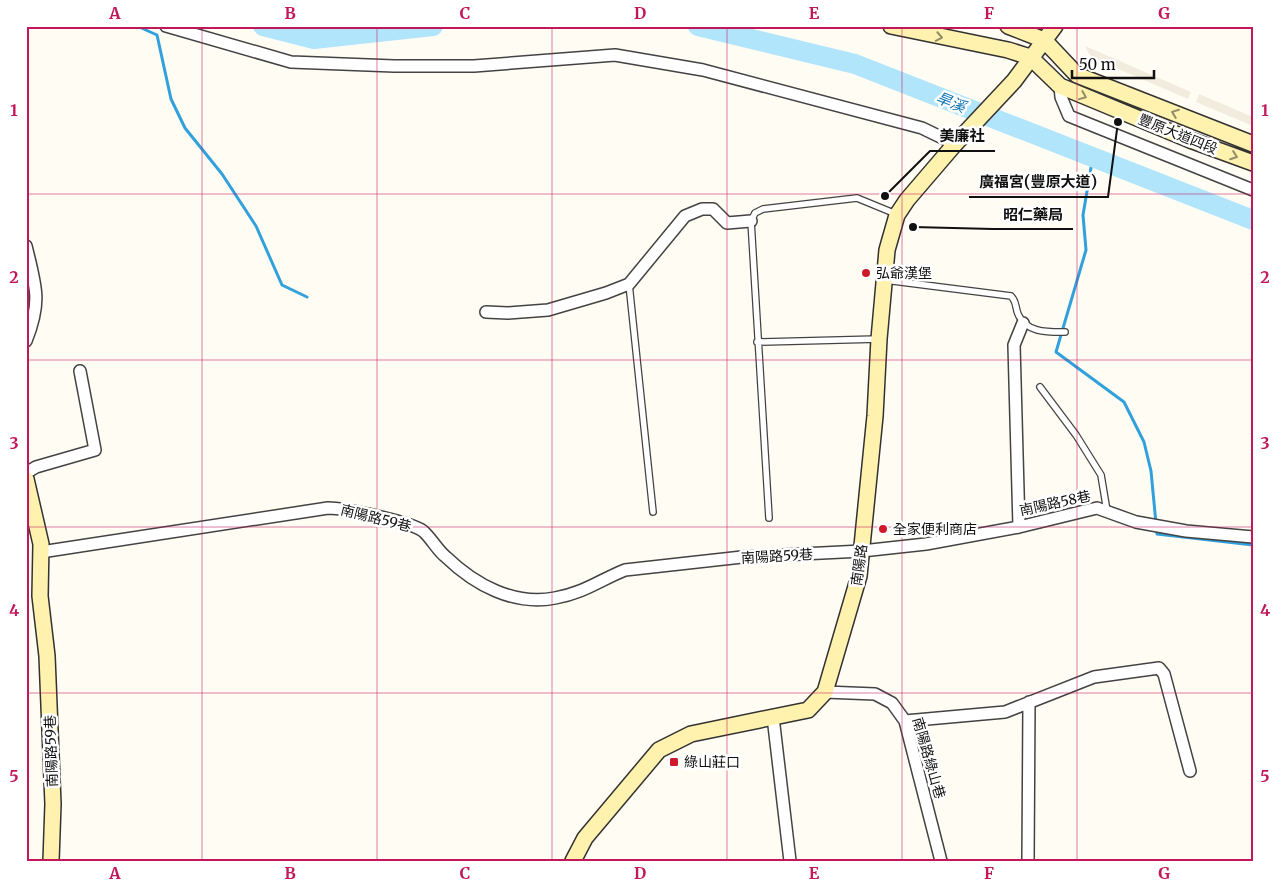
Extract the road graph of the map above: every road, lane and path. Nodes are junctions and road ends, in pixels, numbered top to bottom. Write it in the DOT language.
graph roads {
  1 [pos="166,26"];
  2 [pos="891,26"];
  3 [pos="1008,26"];
  4 [pos="1055,26"];
  5 [pos="1044,40"];
  6 [pos="1030,57"];
  7 [pos="1060,86"];
  8 [pos="958,141"];
  9 [pos="1253,144"];
  10 [pos="1253,163"];
  11 [pos="1253,190"];
  12 [pos="898,215"];
  13 [pos="751,221"];
  14 [pos="26,246"];
  15 [pos="885,280"];
  16 [pos="628,284"];
  17 [pos="486,312"];
  18 [pos="1023,323"];
  19 [pos="1064,332"];
  20 [pos="879,339"];
  21 [pos="26,341"];
  22 [pos="758,342"];
  23 [pos="80,371"];
  24 [pos="1040,387"];
  25 [pos="26,473"];
  26 [pos="26,479"];
  27 [pos="1107,511"];
  28 [pos="652,512"];
  29 [pos="769,518"];
  30 [pos="1019,527"];
  31 [pos="1253,537"];
  32 [pos="862,551"];
  33 [pos="41,552"];
  34 [pos="825,692"];
  35 [pos="1030,702"];
  36 [pos="773,717"];
  37 [pos="905,721"];
  38 [pos="1190,770"];
  39 [pos="50,861"];
  40 [pos="573,861"];
  41 [pos="790,861"];
  42 [pos="941,861"];
  43 [pos="1028,861"];
  1 -- 8 [label="street"];
  2 -- 6 [label="street, one-way"];
  3 -- 5 [label="street"];
  4 -- 5 [label="street"];
  5 -- 6 [label="street"];
  9 -- 5 [label="street, 豐原大道四段, one-way"];
  6 -- 7 [label="street, 豐原大道四段"];
  6 -- 8 [label="street, 南陽路"];
  7 -- 10 [label="street, 豐原大道四段, one-way"];
  7 -- 11 [label="street"];
  8 -- 12 [label="street, 南陽路"];
  12 -- 13 [label="lane"];
  12 -- 15 [label="street, 南陽路"];
  13 -- 16 [label="street"];
  13 -- 22 [label="lane"];
  14 -- 21 [label="street"];
  15 -- 18 [label="lane"];
  15 -- 20 [label="street, 南陽路"];
  16 -- 17 [label="street"];
  16 -- 28 [label="lane"];
  18 -- 19 [label="lane"];
  18 -- 30 [label="street"];
  20 -- 22 [label="lane"];
  20 -- 32 [label="street, 南陽路"];
  22 -- 29 [label="lane"];
  23 -- 25 [label="street"];
  24 -- 27 [label="lane"];
  26 -- 33 [label="street, 南陽路59巷"];
  27 -- 30 [label="street, 南陽路58巷"];
  27 -- 31 [label="street, 南陽路58巷"];
  30 -- 32 [label="street, 南陽路58巷"];
  32 -- 33 [label="street, 南陽路59巷"];
  32 -- 34 [label="street, 南陽路"];
  33 -- 39 [label="street, 南陽路59巷"];
  34 -- 36 [label="street, 南陽路"];
  34 -- 37 [label="street, 南陽路綠山巷"];
  35 -- 37 [label="street"];
  35 -- 38 [label="street"];
  35 -- 43 [label="street"];
  36 -- 40 [label="street, 南陽路"];
  36 -- 41 [label="street"];
  37 -- 42 [label="street, 南陽路綠山巷"];
}
